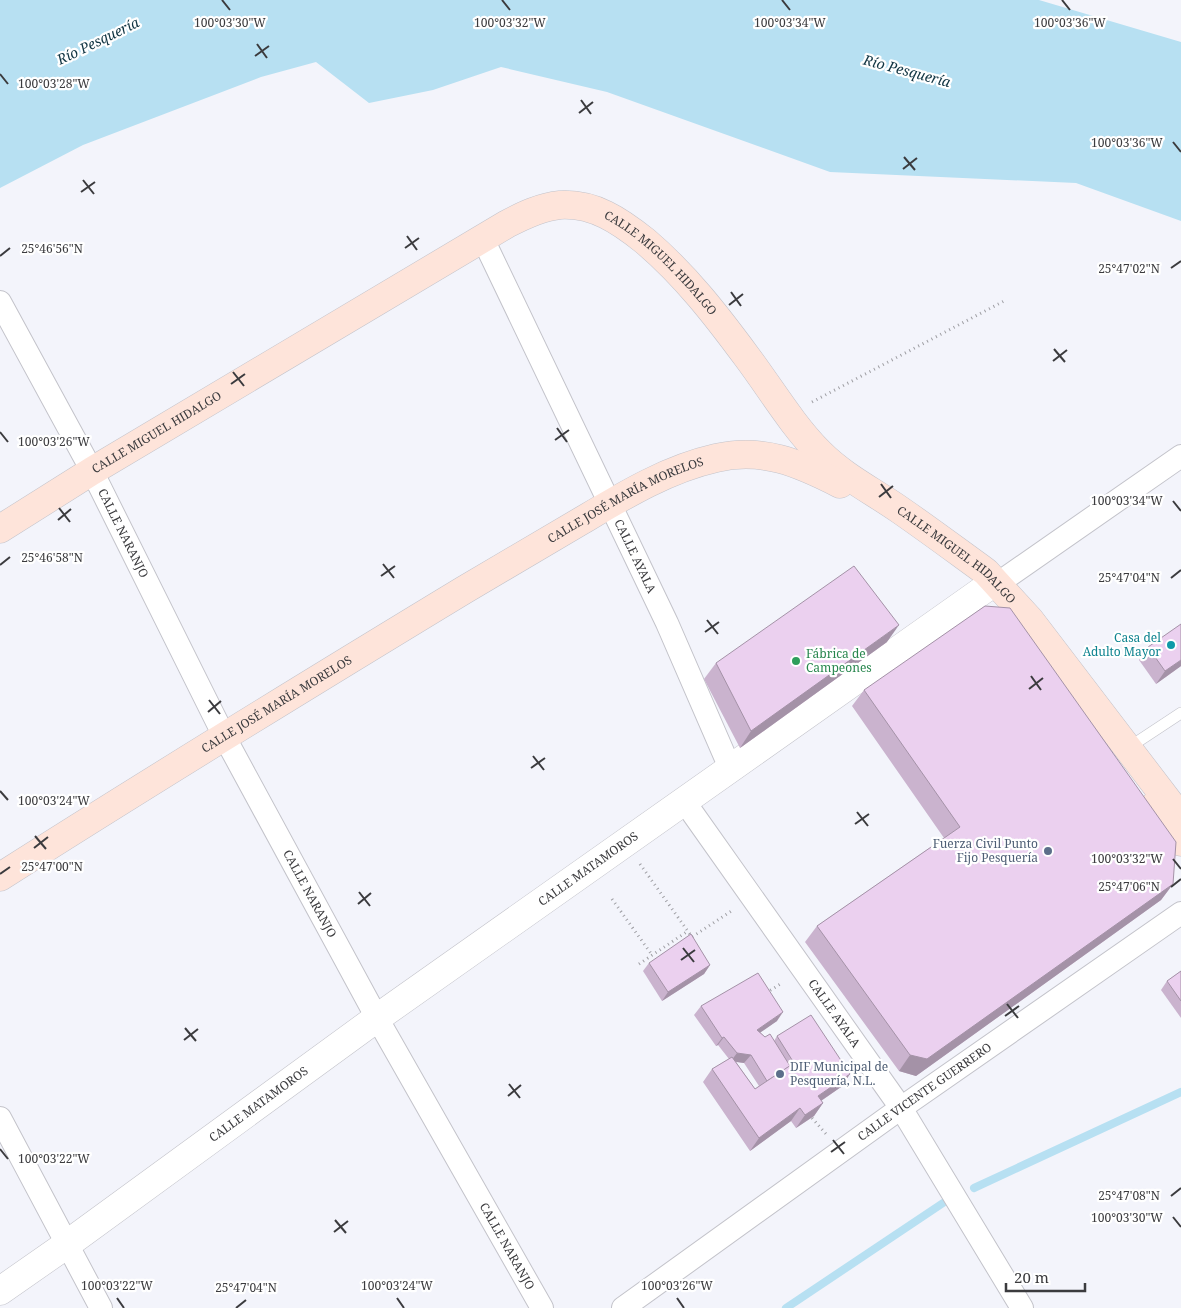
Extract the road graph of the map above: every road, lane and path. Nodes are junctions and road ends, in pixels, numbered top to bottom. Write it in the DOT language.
graph roads {
  1 [pos="482,237"];
  2 [pos="1006,300"];
  3 [pos="0,302"];
  4 [pos="789,414"];
  5 [pos="1181,456"];
  6 [pos="92,471"];
  7 [pos="609,504"];
  8 [pos="0,529"];
  9 [pos="992,586"];
  10 [pos="1181,713"];
  11 [pos="224,736"];
  12 [pos="1123,752"];
  13 [pos="730,768"];
  14 [pos="684,801"];
  15 [pos="1181,818"];
  16 [pos="1181,842"];
  17 [pos="625,843"];
  18 [pos="0,877"];
  19 [pos="752,897"];
  20 [pos="612,899"];
  21 [pos="1181,914"];
  22 [pos="688,931"];
  23 [pos="652,955"];
  24 [pos="639,964"];
  25 [pos="377,1018"];
  26 [pos="902,1108"];
  27 [pos="0,1118"];
  28 [pos="66,1245"];
  29 [pos="0,1291"];
  30 [pos="101,1308"];
  31 [pos="542,1308"];
  32 [pos="623,1308"];
  33 [pos="1022,1308"];
  1 -- 4 [label="main road, CALLE MIGUEL HIDALGO"];
  1 -- 6 [label="main road, CALLE MIGUEL HIDALGO"];
  1 -- 7 [label="street, CALLE AYALA"];
  2 -- 4 [label="path"];
  3 -- 6 [label="street, CALLE NARANJO"];
  4 -- 9 [label="main road, CALLE MIGUEL HIDALGO"];
  5 -- 9 [label="street, CALLE MATAMOROS"];
  6 -- 8 [label="main road, CALLE MIGUEL HIDALGO"];
  6 -- 11 [label="street, CALLE NARANJO"];
  7 -- 9 [label="main road, CALLE JOSÉ MARÍA MORELOS"];
  7 -- 11 [label="main road, CALLE JOSÉ MARÍA MORELOS"];
  7 -- 13 [label="street, CALLE AYALA"];
  9 -- 12 [label="main road, CALLE JOSÉ MARÍA MORELOS"];
  9 -- 13 [label="street, CALLE MATAMOROS"];
  10 -- 12 [label="lane"];
  11 -- 18 [label="main road, CALLE JOSÉ MARÍA MORELOS"];
  11 -- 25 [label="street, CALLE NARANJO"];
  12 -- 15 [label="main road"];
  12 -- 16 [label="main road, CALLE JOSÉ MARÍA MORELOS"];
  13 -- 14 [label="street, CALLE MATAMOROS"];
  14 -- 17 [label="street, CALLE MATAMOROS"];
  14 -- 19 [label="street, CALLE AYALA"];
  17 -- 22 [label="path"];
  17 -- 25 [label="street, CALLE MATAMOROS"];
  19 -- 22 [label="path"];
  19 -- 26 [label="street, CALLE AYALA"];
  20 -- 23 [label="path"];
  21 -- 26 [label="street, CALLE VICENTE GUERRERO"];
  22 -- 23 [label="path"];
  23 -- 24 [label="path"];
  25 -- 28 [label="street, CALLE MATAMOROS"];
  25 -- 31 [label="street, CALLE NARANJO"];
  26 -- 32 [label="street, CALLE VICENTE GUERRERO"];
  26 -- 33 [label="street, CALLE AYALA"];
  27 -- 28 [label="street"];
  28 -- 29 [label="street, CALLE MATAMOROS"];
  28 -- 30 [label="street"];
}
